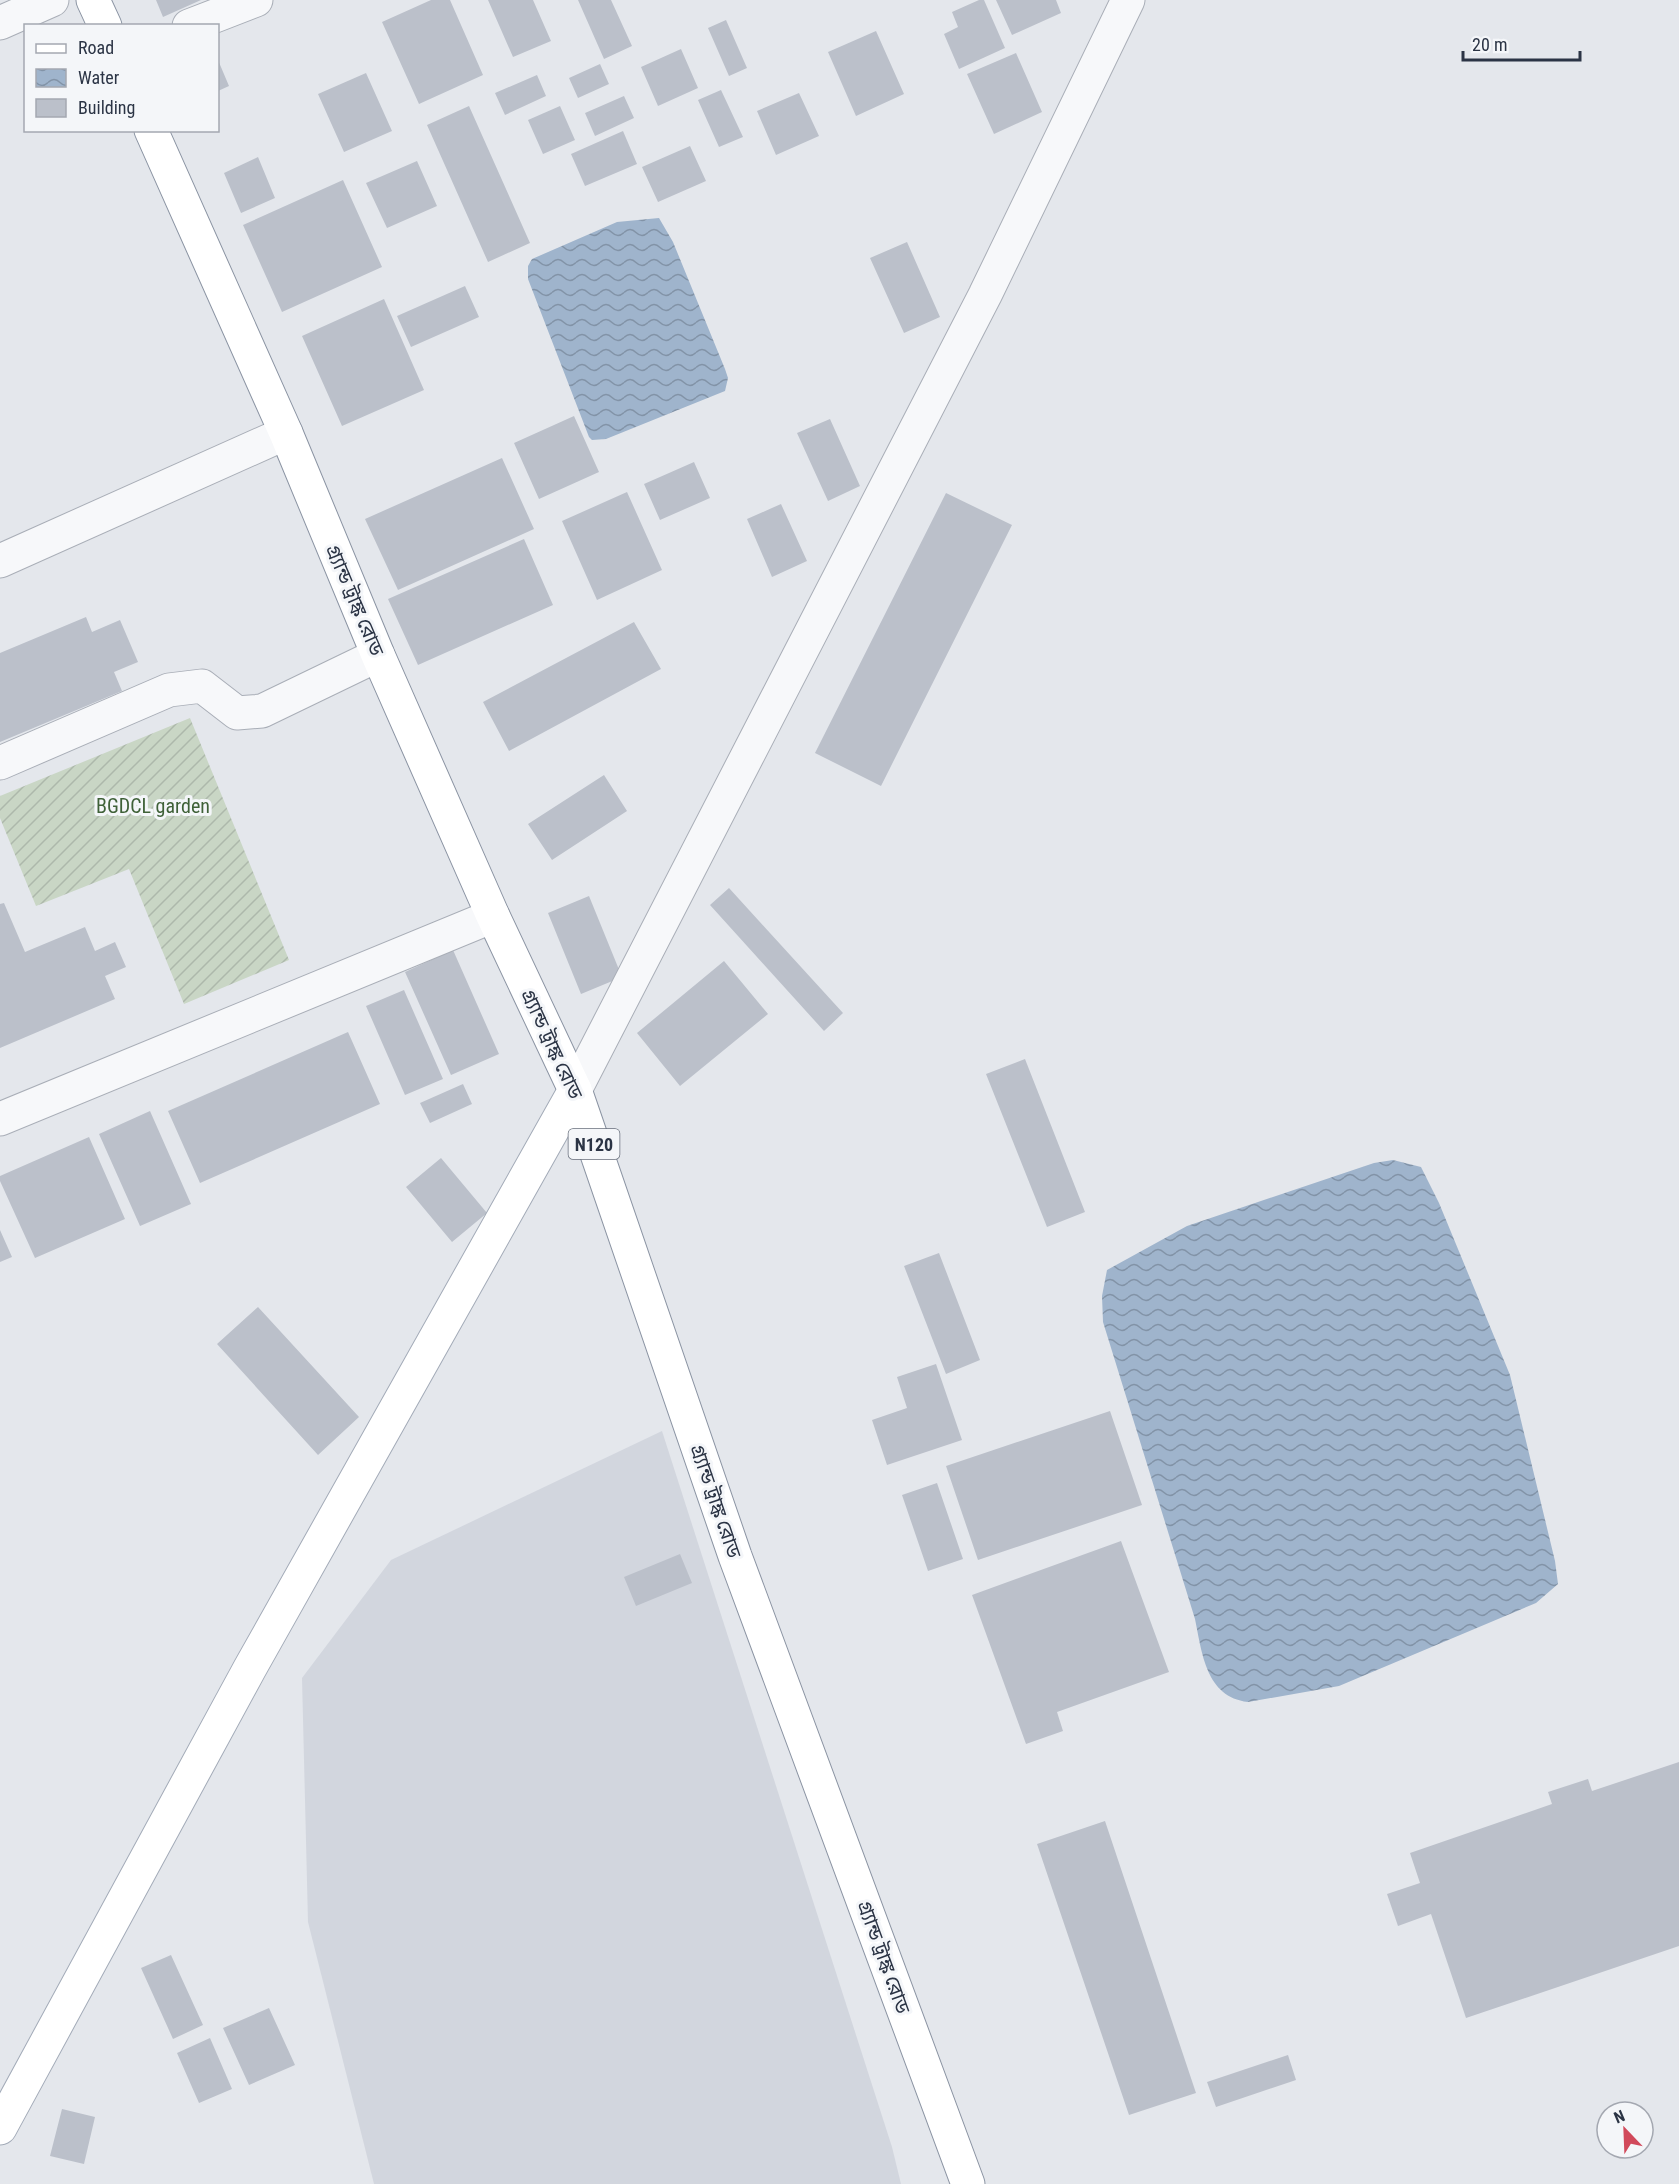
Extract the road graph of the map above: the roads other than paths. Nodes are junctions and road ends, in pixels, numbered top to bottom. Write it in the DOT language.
graph roads {
  1 [pos="52,0"];
  2 [pos="93,0"];
  3 [pos="256,0"];
  4 [pos="1128,0"];
  5 [pos="0,23"];
  6 [pos="104,24"];
  7 [pos="194,24"];
  8 [pos="152,132"];
  9 [pos="286,433"];
  10 [pos="0,561"];
  11 [pos="378,655"];
  12 [pos="0,763"];
  13 [pos="493,916"];
  14 [pos="575,1090"];
  15 [pos="0,1119"];
  16 [pos="0,2127"];
  17 [pos="968,2184"];
  1 -- 5 [label="street"];
  2 -- 6 [label="main road"];
  3 -- 7 [label="street"];
  4 -- 14 [label="street"];
  8 -- 9 [label="main road, গ্র্যান্ড ট্রাঙ্ক রোড / N120"];
  9 -- 10 [label="street"];
  9 -- 11 [label="main road, গ্র্যান্ড ট্রাঙ্ক রোড / N120"];
  11 -- 12 [label="street"];
  11 -- 13 [label="main road, গ্র্যান্ড ট্রাঙ্ক রোড / N120"];
  13 -- 14 [label="main road, গ্র্যান্ড ট্রাঙ্ক রোড / N120"];
  13 -- 15 [label="street"];
  14 -- 16 [label="main road"];
  14 -- 17 [label="main road, গ্র্যান্ড ট্রাঙ্ক রোড / N120"];
}
